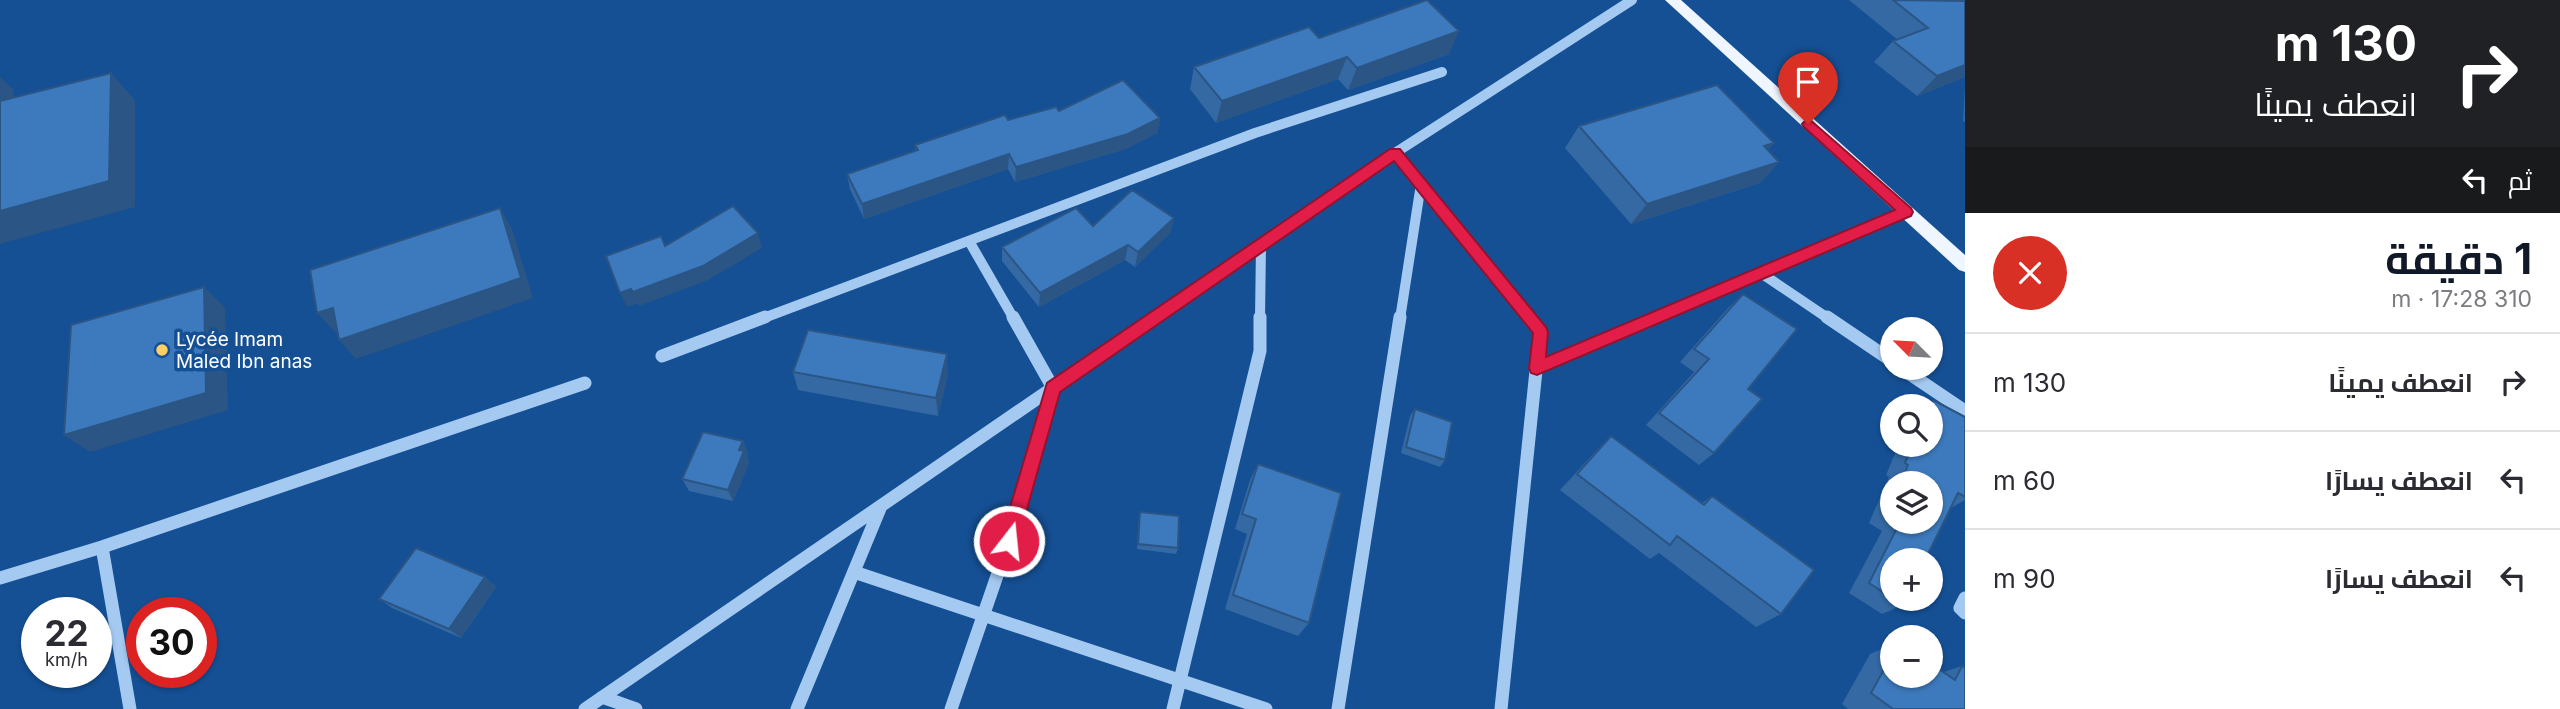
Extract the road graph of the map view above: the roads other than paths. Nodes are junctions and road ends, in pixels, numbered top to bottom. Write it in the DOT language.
graph roads {
  1 [pos="1632,0"];
  2 [pos="1672,0"];
  3 [pos="1442,72"];
  4 [pos="1395,153"];
  5 [pos="1421,184"];
  6 [pos="1906,212"];
  7 [pos="969,241"];
  8 [pos="1261,244"];
  9 [pos="1965,265"];
  10 [pos="1761,273"];
  11 [pos="1880,353"];
  12 [pos="663,356"];
  13 [pos="1537,368"];
  14 [pos="1919,380"];
  15 [pos="585,383"];
  16 [pos="1053,388"];
  17 [pos="1965,411"];
  18 [pos="881,506"];
  19 [pos="102,547"];
  20 [pos="854,572"];
  21 [pos="0,578"];
  22 [pos="1965,598"];
  23 [pos="1965,613"];
  24 [pos="984,614"];
  25 [pos="1180,680"];
  26 [pos="603,697"];
  27 [pos="130,709"];
  28 [pos="585,709"];
  29 [pos="636,709"];
  30 [pos="797,709"];
  31 [pos="951,709"];
  32 [pos="1173,709"];
  33 [pos="1266,709"];
  34 [pos="1338,709"];
  35 [pos="1501,709"];
  1 -- 4 [label="street"];
  2 -- 6 [label="main road"];
  3 -- 7 [label="street"];
  4 -- 5 [label="street"];
  4 -- 8 [label="street"];
  5 -- 13 [label="street"];
  5 -- 34 [label="street"];
  6 -- 9 [label="main road"];
  6 -- 10 [label="street"];
  7 -- 12 [label="street"];
  7 -- 16 [label="street"];
  8 -- 16 [label="street"];
  8 -- 25 [label="street"];
  10 -- 11 [label="street"];
  10 -- 13 [label="street"];
  13 -- 35 [label="street"];
  14 -- 17 [label="street"];
  15 -- 19 [label="street"];
  16 -- 18 [label="street"];
  16 -- 24 [label="street"];
  18 -- 20 [label="street"];
  18 -- 26 [label="street"];
  19 -- 21 [label="street"];
  19 -- 27 [label="street"];
  20 -- 24 [label="street"];
  20 -- 30 [label="street"];
  22 -- 23 [label="street"];
  24 -- 25 [label="street"];
  24 -- 31 [label="street"];
  25 -- 32 [label="street"];
  25 -- 33 [label="street"];
  26 -- 28 [label="street"];
  26 -- 29 [label="street"];
}
